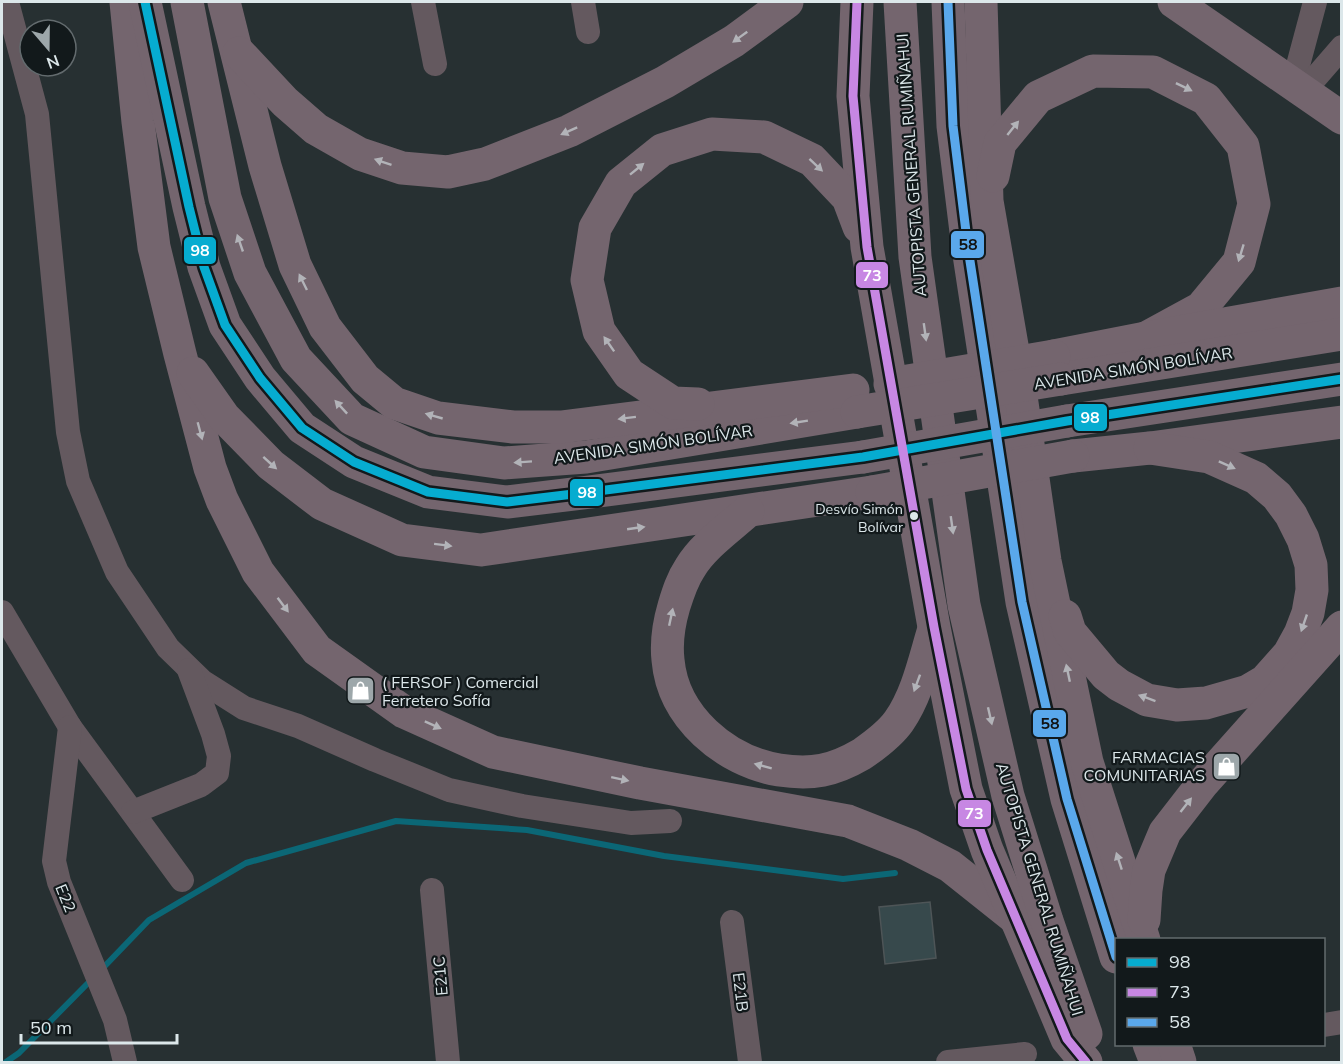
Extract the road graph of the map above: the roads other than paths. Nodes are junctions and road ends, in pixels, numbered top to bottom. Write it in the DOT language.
graph roads {
  1 [pos="7,2"];
  2 [pos="126,2"];
  3 [pos="145,2"];
  4 [pos="187,2"];
  5 [pos="224,2"];
  6 [pos="423,2"];
  7 [pos="583,2"];
  8 [pos="787,2"];
  9 [pos="857,2"];
  10 [pos="900,2"];
  11 [pos="948,2"];
  12 [pos="981,2"];
  13 [pos="1174,2"];
  14 [pos="1315,2"];
  15 [pos="588,32"];
  16 [pos="1341,47"];
  17 [pos="237,50"];
  18 [pos="435,64"];
  19 [pos="1298,88"];
  20 [pos="1341,118"];
  21 [pos="987,201"];
  22 [pos="867,247"];
  23 [pos="1341,303"];
  24 [pos="1341,334"];
  25 [pos="1146,338"];
  26 [pos="180,354"];
  27 [pos="1057,368"];
  28 [pos="1341,378"];
  29 [pos="855,401"];
  30 [pos="727,405"];
  31 [pos="1341,422"];
  32 [pos="1150,448"];
  33 [pos="748,511"];
  34 [pos="1045,561"];
  35 [pos="2,612"];
  36 [pos="934,627"];
  37 [pos="1341,627"];
  38 [pos="189,668"];
  39 [pos="70,727"];
  40 [pos="133,812"];
  41 [pos="670,821"];
  42 [pos="182,880"];
  43 [pos="432,890"];
  44 [pos="1014,916"];
  45 [pos="732,922"];
  46 [pos="1144,938"];
  47 [pos="1115,954"];
  48 [pos="1341,1022"];
  49 [pos="1325,1025"];
  50 [pos="1150,1046"];
  51 [pos="1175,1046"];
  52 [pos="1025,1054"];
  53 [pos="125,1062"];
  54 [pos="447,1062"];
  55 [pos="750,1062"];
  56 [pos="948,1062"];
  57 [pos="1086,1062"];
  58 [pos="1095,1062"];
  59 [pos="1156,1062"];
  60 [pos="1180,1062"];
  1 -- 38 [label="street"];
  2 -- 26 [label="highway"];
  3 -- 28 [label="highway, bridge"];
  29 -- 4 [label="highway, AVENIDA SIMÓN BOLÍVAR, one-way"];
  5 -- 17 [label="highway"];
  6 -- 18 [label="street"];
  7 -- 15 [label="street"];
  8 -- 17 [label="highway, one-way"];
  9 -- 22 [label="highway"];
  10 -- 58 [label="highway, AUTOPISTA GENERAL RUMIÑAHUI, one-way"];
  11 -- 47 [label="highway"];
  12 -- 21 [label="highway"];
  13 -- 19 [label="highway"];
  14 -- 19 [label="street"];
  16 -- 19 [label="street"];
  30 -- 17 [label="highway, one-way"];
  19 -- 20 [label="highway"];
  21 -- 25 [label="highway, one-way"];
  21 -- 34 [label="highway"];
  30 -- 22 [label="highway, one-way"];
  22 -- 36 [label="highway"];
  23 -- 25 [label="highway"];
  24 -- 27 [label="highway, AVENIDA SIMÓN BOLÍVAR"];
  25 -- 27 [label="highway"];
  26 -- 33 [label="highway, one-way"];
  26 -- 44 [label="highway, one-way"];
  27 -- 29 [label="highway, bridge"];
  29 -- 30 [label="highway"];
  31 -- 32 [label="highway"];
  32 -- 33 [label="highway, bridge"];
  32 -- 34 [label="highway, one-way"];
  36 -- 33 [label="highway, one-way"];
  46 -- 34 [label="highway, one-way"];
  35 -- 39 [label="street"];
  36 -- 44 [label="highway"];
  46 -- 37 [label="highway, one-way"];
  38 -- 40 [label="street"];
  38 -- 41 [label="street"];
  39 -- 40 [label="street"];
  39 -- 53 [label="street, E22"];
  40 -- 42 [label="street"];
  43 -- 54 [label="street, E21C"];
  44 -- 57 [label="highway"];
  45 -- 55 [label="street, E21B"];
  48 -- 49 [label="street"];
  50 -- 59 [label="highway"];
  51 -- 60 [label="highway"];
  52 -- 56 [label="street"];
}
